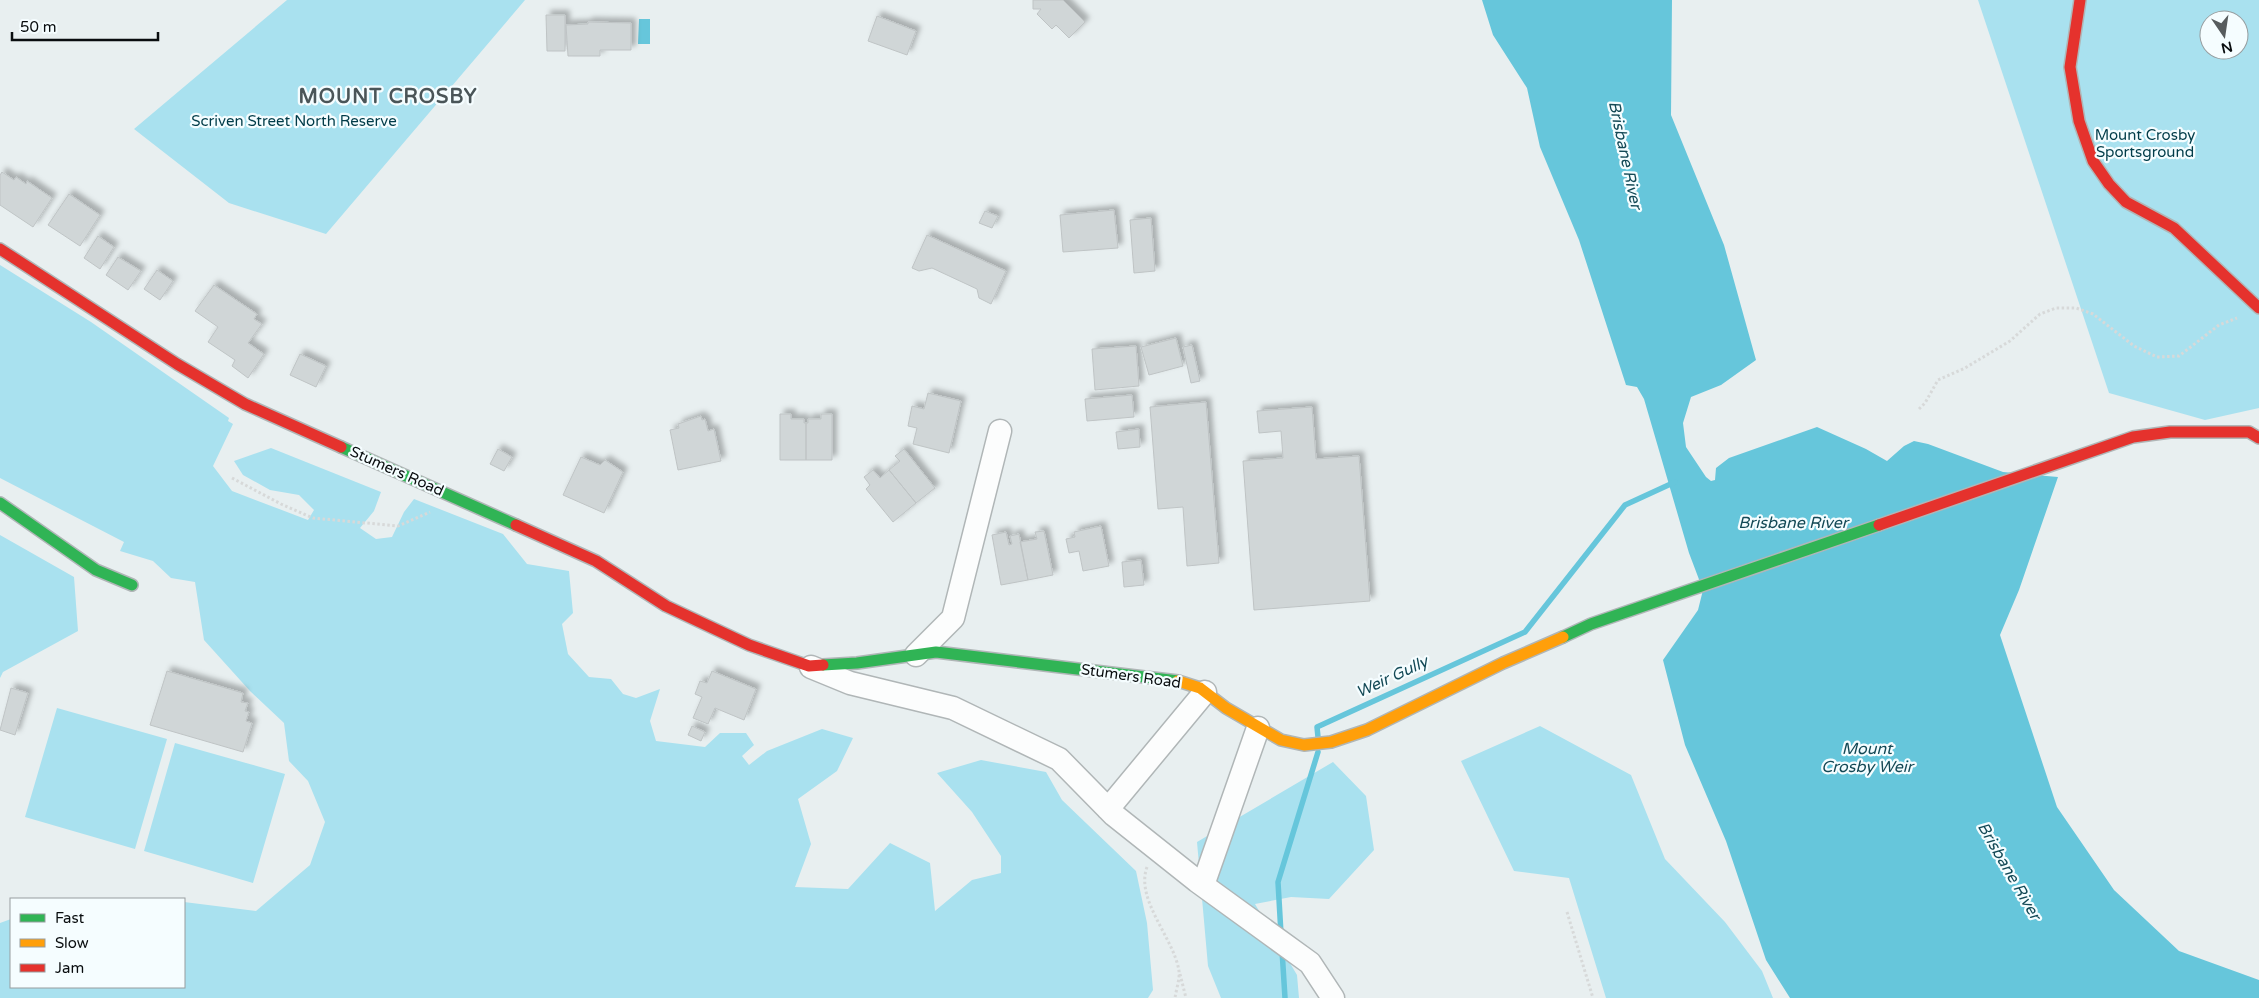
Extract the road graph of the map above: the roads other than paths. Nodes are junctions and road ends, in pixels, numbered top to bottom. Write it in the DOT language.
graph roads {
  1 [pos="2080,0"];
  2 [pos="0,249"];
  3 [pos="2256,305"];
  4 [pos="1000,431"];
  5 [pos="2256,432"];
  6 [pos="0,504"];
  7 [pos="132,585"];
  8 [pos="916,655"];
  9 [pos="809,666"];
  10 [pos="1205,692"];
  11 [pos="1258,728"];
  12 [pos="1108,808"];
  13 [pos="1203,885"];
  14 [pos="1333,998"];
  1 -- 3 [label="street"];
  2 -- 9 [label="street, Stumers Road"];
  4 -- 8 [label="street"];
  5 -- 11 [label="street, Stumers Road"];
  6 -- 7 [label="street"];
  8 -- 9 [label="street, Stumers Road"];
  8 -- 10 [label="street, Stumers Road"];
  9 -- 12 [label="street, Stumers Road"];
  10 -- 11 [label="street, Stumers Road"];
  10 -- 12 [label="street"];
  11 -- 13 [label="street"];
  12 -- 13 [label="street, Stumers Road"];
  13 -- 14 [label="street, Stumers Road"];
}
